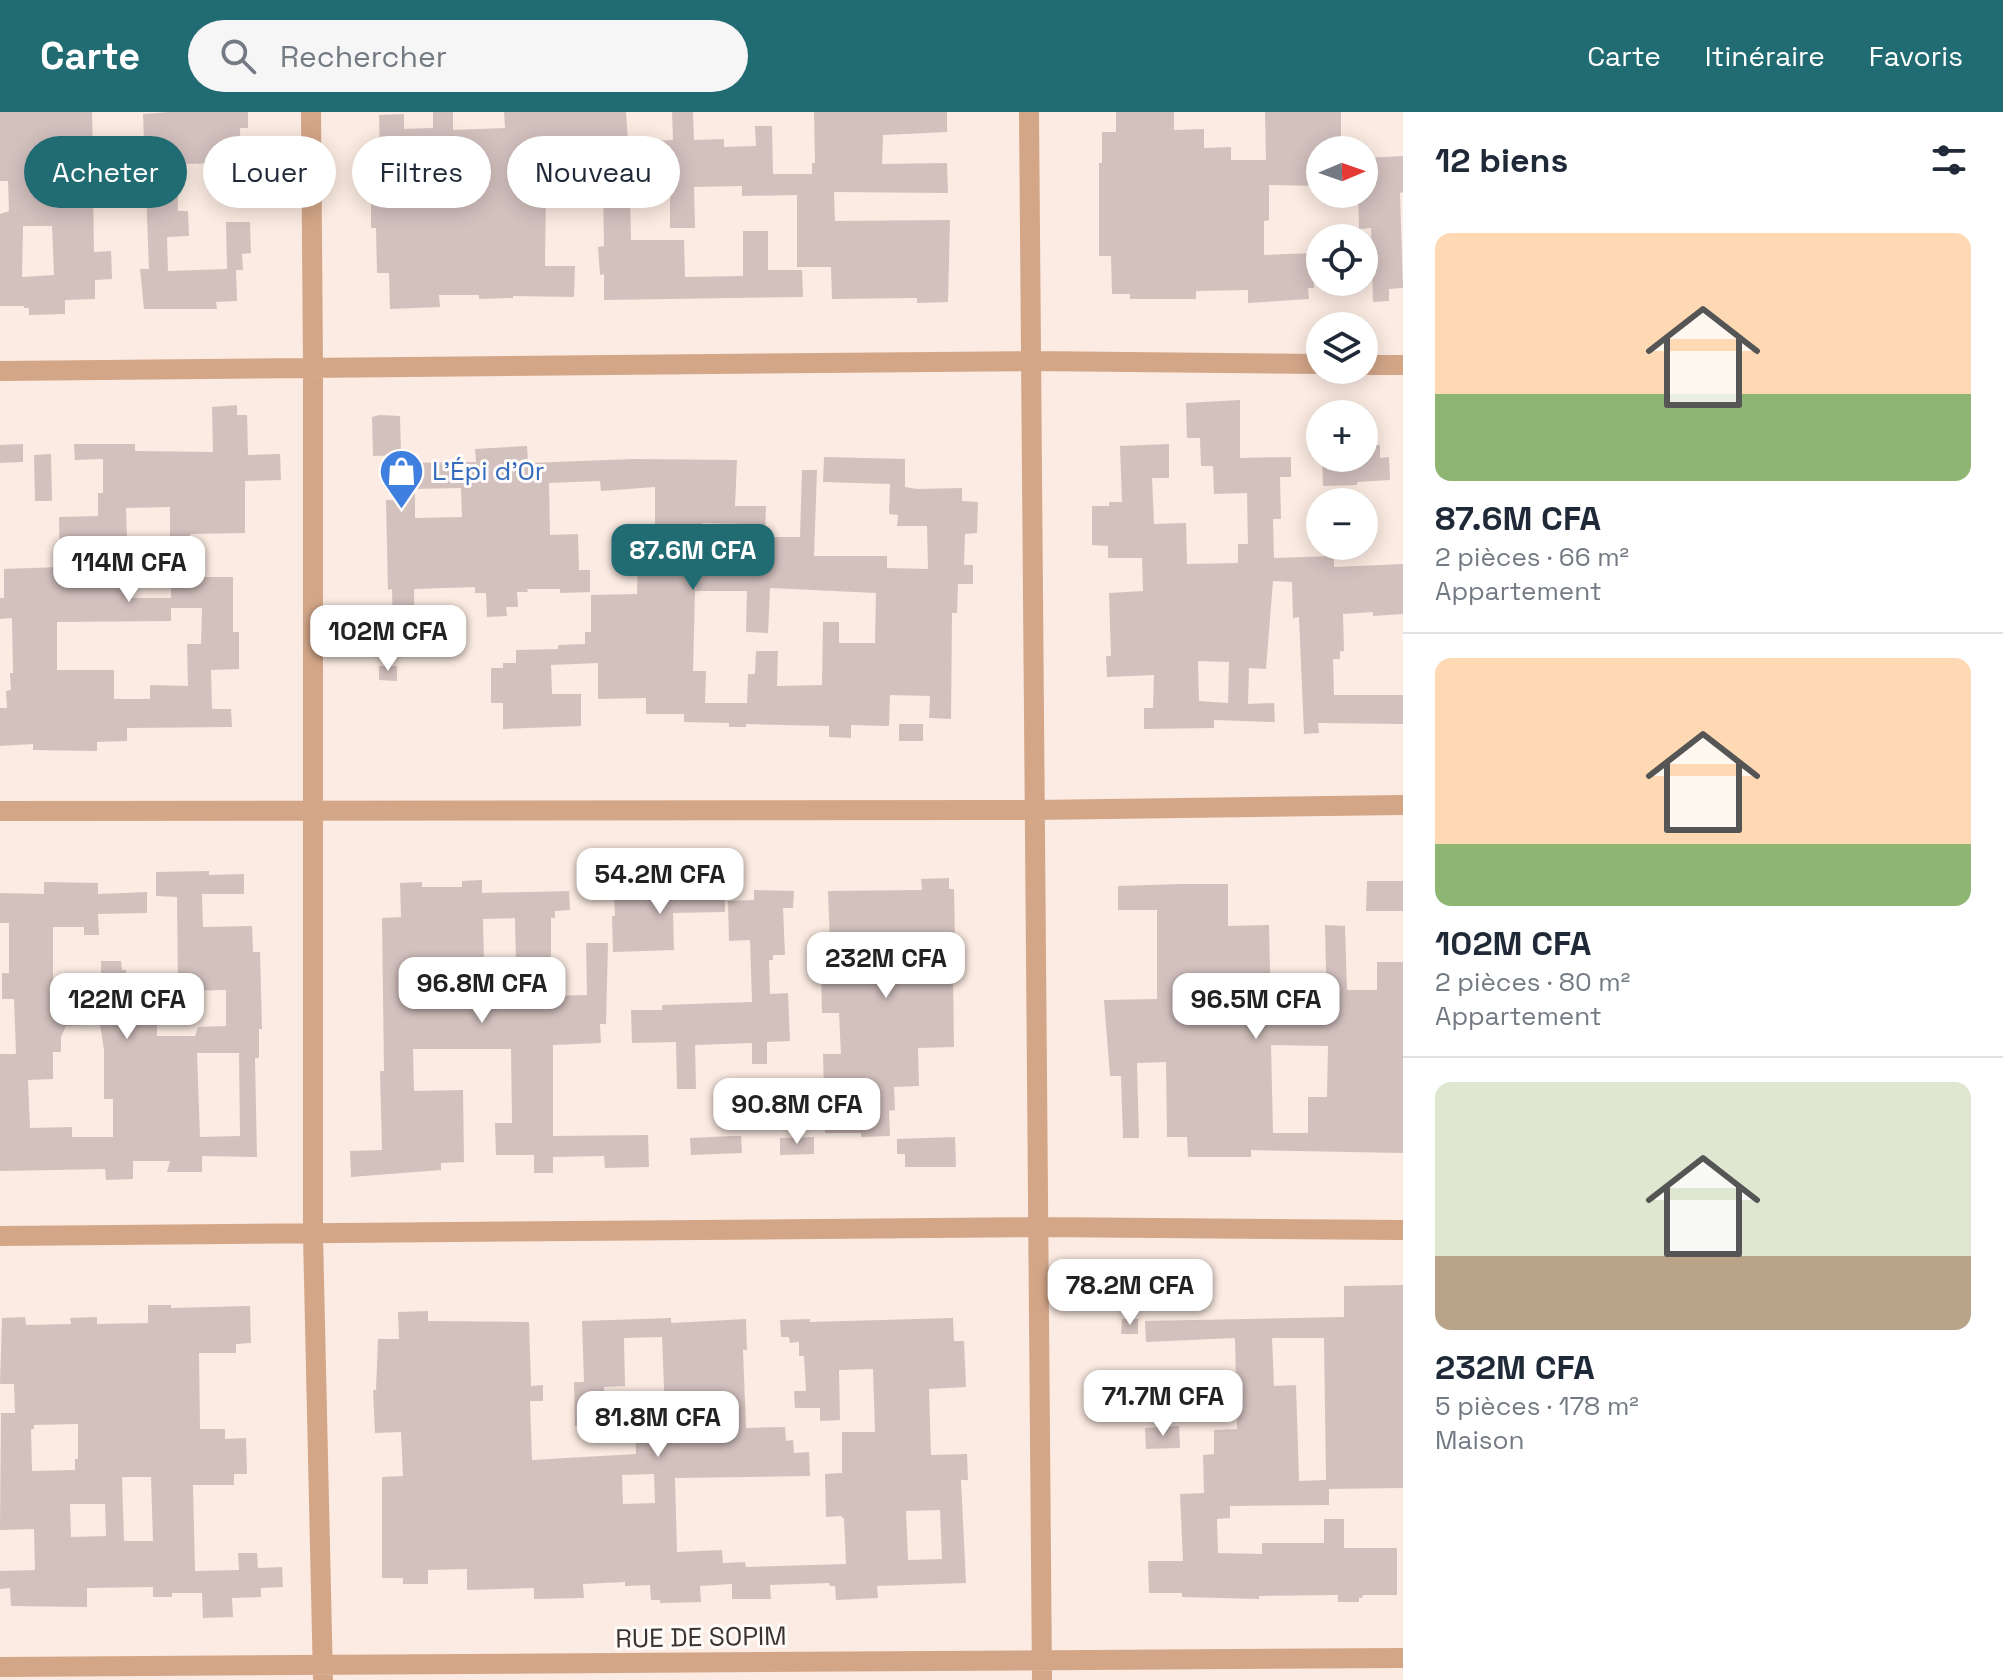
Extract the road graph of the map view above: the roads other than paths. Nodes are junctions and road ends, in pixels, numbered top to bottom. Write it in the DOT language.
graph roads {
  1 [pos="311,112"];
  2 [pos="1029,112"];
  3 [pos="1032,361"];
  4 [pos="1306,364"];
  5 [pos="1378,365"];
  6 [pos="1403,365"];
  7 [pos="313,367"];
  8 [pos="0,371"];
  9 [pos="1403,805"];
  10 [pos="1035,810"];
  11 [pos="0,811"];
  12 [pos="314,812"];
  13 [pos="1039,1227"];
  14 [pos="1403,1230"];
  15 [pos="313,1235"];
  16 [pos="0,1236"];
  17 [pos="1043,1658"];
  18 [pos="1403,1658"];
  19 [pos="0,1667"];
  20 [pos="322,1673"];
  21 [pos="1042,1680"];
  1 -- 7 [label="street"];
  2 -- 3 [label="street"];
  3 -- 4 [label="street"];
  3 -- 7 [label="street"];
  3 -- 10 [label="street"];
  5 -- 6 [label="street"];
  7 -- 8 [label="street"];
  7 -- 12 [label="street"];
  9 -- 10 [label="street"];
  10 -- 12 [label="street"];
  10 -- 13 [label="street"];
  11 -- 12 [label="street"];
  12 -- 15 [label="street"];
  13 -- 14 [label="street"];
  13 -- 15 [label="street"];
  13 -- 17 [label="street"];
  15 -- 16 [label="street"];
  15 -- 20 [label="street"];
  17 -- 18 [label="street, RUE DE SOPIM"];
  17 -- 20 [label="street, RUE DE SOPIM"];
  17 -- 21 [label="street"];
  19 -- 20 [label="street, RUE DE SOPIM"];
}
